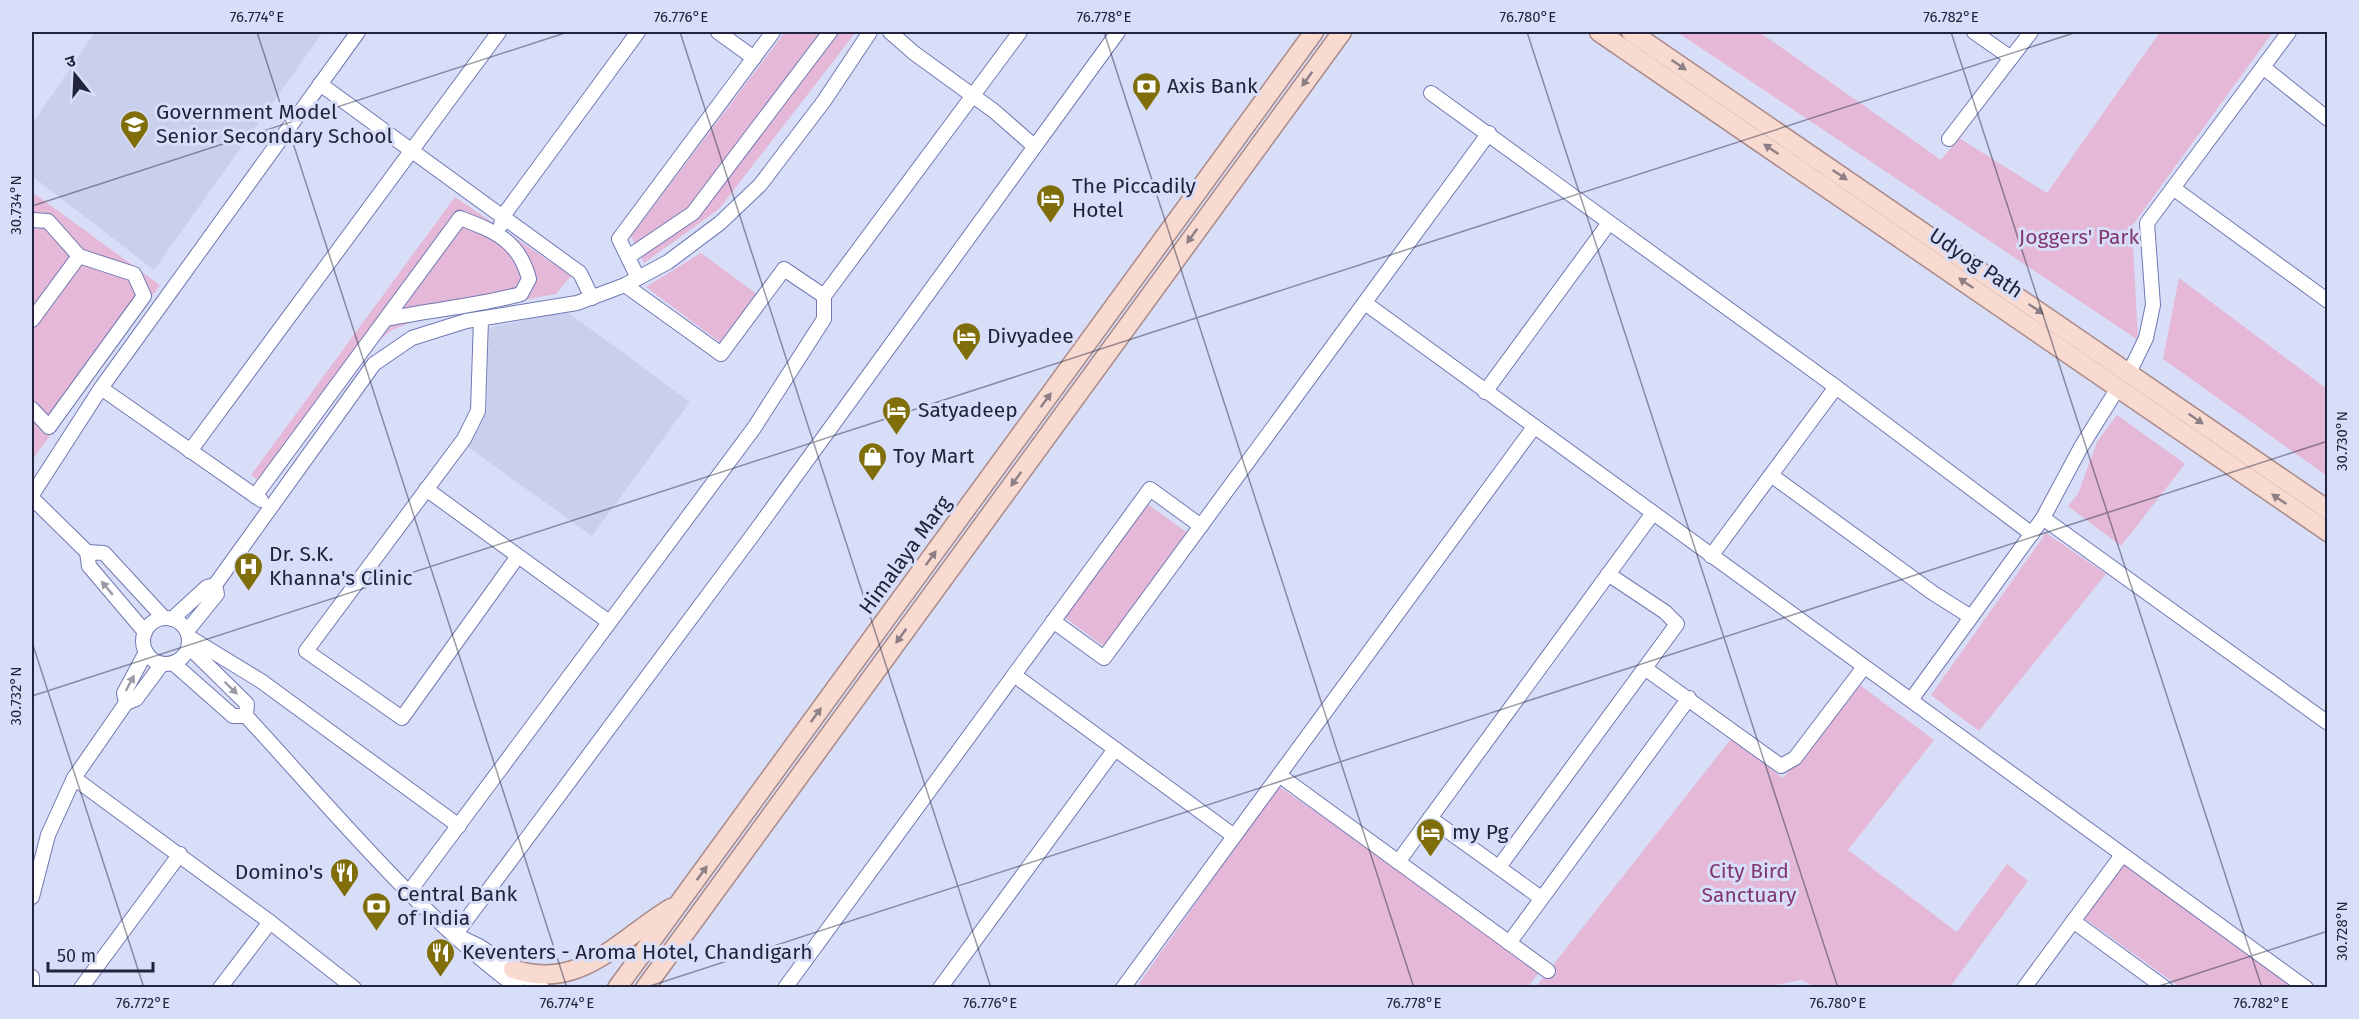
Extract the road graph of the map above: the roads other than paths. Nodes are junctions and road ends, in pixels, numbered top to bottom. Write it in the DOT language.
graph roads {
  1 [pos="358,32"];
  2 [pos="499,32"];
  3 [pos="638,32"];
  4 [pos="718,32"];
  5 [pos="773,32"];
  6 [pos="830,32"];
  7 [pos="870,32"];
  8 [pos="890,32"];
  9 [pos="1020,32"];
  10 [pos="1118,32"];
  11 [pos="1314,32"];
  12 [pos="1342,32"];
  13 [pos="1599,32"];
  14 [pos="1631,32"];
  15 [pos="1974,32"];
  16 [pos="2031,32"];
  17 [pos="2289,32"];
  18 [pos="754,58"];
  19 [pos="2011,58"];
  20 [pos="2263,67"];
  21 [pos="320,84"];
  22 [pos="1431,93"];
  23 [pos="973,94"];
  24 [pos="2328,119"];
  25 [pos="1489,133"];
  26 [pos="1949,139"];
  27 [pos="1034,146"];
  28 [pos="412,151"];
  29 [pos="2173,188"];
  30 [pos="503,216"];
  31 [pos="32,220"];
  32 [pos="1609,222"];
  33 [pos="499,232"];
  34 [pos="79,256"];
  35 [pos="628,257"];
  36 [pos="638,278"];
  37 [pos="625,285"];
  38 [pos="2325,295"];
  39 [pos="824,296"];
  40 [pos="591,297"];
  41 [pos="1365,303"];
  42 [pos="386,319"];
  43 [pos="481,319"];
  44 [pos="32,320"];
  45 [pos="2129,373"];
  46 [pos="1836,387"];
  47 [pos="101,388"];
  48 [pos="2118,388"];
  49 [pos="1485,392"];
  50 [pos="32,409"];
  51 [pos="1534,427"];
  52 [pos="190,451"];
  53 [pos="1771,475"];
  54 [pos="426,489"];
  55 [pos="255,496"];
  56 [pos="32,497"];
  57 [pos="273,508"];
  58 [pos="2328,510"];
  59 [pos="1653,513"];
  60 [pos="2043,518"];
  61 [pos="1201,526"];
  62 [pos="2328,532"];
  63 [pos="2032,534"];
  64 [pos="87,552"];
  65 [pos="518,556"];
  66 [pos="1711,556"];
  67 [pos="1608,574"];
  68 [pos="215,585"];
  69 [pos="1971,616"];
  70 [pos="168,619"];
  71 [pos="1053,621"];
  72 [pos="609,622"];
  73 [pos="145,632"];
  74 [pos="188,638"];
  75 [pos="146,652"];
  76 [pos="167,663"];
  77 [pos="1864,667"];
  78 [pos="1646,669"];
  79 [pos="1014,675"];
  80 [pos="1689,698"];
  81 [pos="1911,700"];
  82 [pos="126,704"];
  83 [pos="246,716"];
  84 [pos="2328,723"];
  85 [pos="1115,749"];
  86 [pos="1279,775"];
  87 [pos="74,778"];
  88 [pos="1430,818"];
  89 [pos="459,826"];
  90 [pos="1234,836"];
  91 [pos="180,854"];
  92 [pos="2122,855"];
  93 [pos="1398,862"];
  94 [pos="1499,867"];
  95 [pos="409,892"];
  96 [pos="32,897"];
  97 [pos="1541,898"];
  98 [pos="679,904"];
  99 [pos="2073,921"];
  100 [pos="270,922"];
  101 [pos="455,935"];
  102 [pos="1509,943"];
  103 [pos="662,964"];
  104 [pos="513,969"];
  105 [pos="1548,971"];
  106 [pos="32,977"];
  107 [pos="33,987"];
  108 [pos="81,987"];
  109 [pos="220,987"];
  110 [pos="354,987"];
  111 [pos="518,987"];
  112 [pos="542,987"];
  113 [pos="617,987"];
  114 [pos="645,987"];
  115 [pos="662,987"];
  116 [pos="785,987"];
  117 [pos="940,987"];
  118 [pos="1123,987"];
  119 [pos="2025,987"];
  120 [pos="2165,987"];
  121 [pos="2306,987"];
  1 -- 21 [label="street"];
  2 -- 28 [label="street"];
  3 -- 30 [label="street"];
  4 -- 18 [label="street"];
  5 -- 18 [label="street"];
  6 -- 35 [label="street"];
  7 -- 36 [label="street"];
  8 -- 23 [label="street"];
  9 -- 23 [label="street"];
  10 -- 27 [label="street"];
  98 -- 11 [label="main road, Himalaya Marg, one-way"];
  12 -- 103 [label="main road, one-way"];
  48 -- 13 [label="main road, Udyog Path, one-way"];
  14 -- 45 [label="main road, Udyog Path, one-way"];
  15 -- 19 [label="street"];
  16 -- 19 [label="street"];
  17 -- 20 [label="street"];
  18 -- 35 [label="street"];
  19 -- 26 [label="street"];
  20 -- 24 [label="street"];
  20 -- 29 [label="street"];
  21 -- 28 [label="street"];
  21 -- 47 [label="street"];
  22 -- 25 [label="street"];
  23 -- 27 [label="street"];
  23 -- 39 [label="street"];
  25 -- 32 [label="street"];
  25 -- 41 [label="street"];
  27 -- 101 [label="street"];
  28 -- 30 [label="street"];
  28 -- 52 [label="street"];
  29 -- 38 [label="street"];
  29 -- 45 [label="street"];
  30 -- 33 [label="street"];
  30 -- 40 [label="street"];
  31 -- 34 [label="street"];
  32 -- 46 [label="street"];
  32 -- 49 [label="street"];
  33 -- 42 [label="street"];
  33 -- 42 [label="street"];
  34 -- 44 [label="street"];
  34 -- 50 [label="street"];
  35 -- 36 [label="street"];
  36 -- 37 [label="street"];
  37 -- 39 [label="street"];
  37 -- 40 [label="street"];
  39 -- 72 [label="street"];
  40 -- 43 [label="street"];
  41 -- 49 [label="street"];
  41 -- 61 [label="street"];
  42 -- 55 [label="street"];
  43 -- 54 [label="street"];
  43 -- 57 [label="street"];
  45 -- 58 [label="main road, Udyog Path, one-way"];
  46 -- 53 [label="street"];
  46 -- 63 [label="street"];
  47 -- 52 [label="street"];
  47 -- 56 [label="street"];
  48 -- 60 [label="street"];
  62 -- 48 [label="main road, Udyog Path, one-way"];
  49 -- 51 [label="street"];
  51 -- 59 [label="street"];
  51 -- 86 [label="street"];
  52 -- 55 [label="street"];
  53 -- 66 [label="street"];
  53 -- 69 [label="street"];
  54 -- 65 [label="street"];
  54 -- 65 [label="street"];
  55 -- 57 [label="street"];
  56 -- 64 [label="street"];
  57 -- 68 [label="street"];
  59 -- 66 [label="street"];
  59 -- 67 [label="street"];
  60 -- 63 [label="street"];
  60 -- 84 [label="street"];
  61 -- 71 [label="street"];
  61 -- 71 [label="street"];
  63 -- 69 [label="street"];
  64 -- 70 [label="street"];
  73 -- 64 [label="street, one-way"];
  65 -- 72 [label="street"];
  66 -- 77 [label="street"];
  67 -- 78 [label="street"];
  67 -- 88 [label="street"];
  68 -- 70 [label="street"];
  68 -- 74 [label="street"];
  69 -- 81 [label="street"];
  70 -- 73 [label="street"];
  70 -- 74 [label="street"];
  71 -- 79 [label="street"];
  72 -- 89 [label="street"];
  73 -- 75 [label="street"];
  74 -- 76 [label="street"];
  74 -- 83 [label="street, one-way"];
  74 -- 89 [label="street"];
  75 -- 76 [label="street"];
  82 -- 75 [label="street, one-way"];
  76 -- 82 [label="street"];
  76 -- 83 [label="street"];
  77 -- 80 [label="street"];
  77 -- 81 [label="street"];
  78 -- 80 [label="street"];
  78 -- 94 [label="street"];
  79 -- 85 [label="street"];
  79 -- 116 [label="street"];
  80 -- 97 [label="street"];
  81 -- 92 [label="street"];
  82 -- 87 [label="street"];
  83 -- 95 [label="street"];
  85 -- 90 [label="street"];
  85 -- 117 [label="street"];
  86 -- 90 [label="street"];
  86 -- 93 [label="street"];
  87 -- 91 [label="street"];
  87 -- 96 [label="street"];
  88 -- 93 [label="street"];
  88 -- 94 [label="street"];
  89 -- 95 [label="street"];
  90 -- 118 [label="street"];
  91 -- 100 [label="street"];
  91 -- 108 [label="street"];
  92 -- 99 [label="street"];
  92 -- 121 [label="street"];
  93 -- 102 [label="street"];
  94 -- 97 [label="street"];
  95 -- 101 [label="street"];
  97 -- 102 [label="street"];
  98 -- 104 [label="main road"];
  98 -- 113 [label="main road, Himalaya Marg"];
  99 -- 119 [label="street"];
  99 -- 120 [label="street"];
  100 -- 109 [label="street"];
  100 -- 110 [label="street"];
  101 -- 104 [label="street"];
  101 -- 111 [label="street"];
  102 -- 105 [label="street"];
  103 -- 114 [label="main road"];
  103 -- 115 [label="main road"];
  104 -- 112 [label="street"];
  106 -- 107 [label="street"];
}
